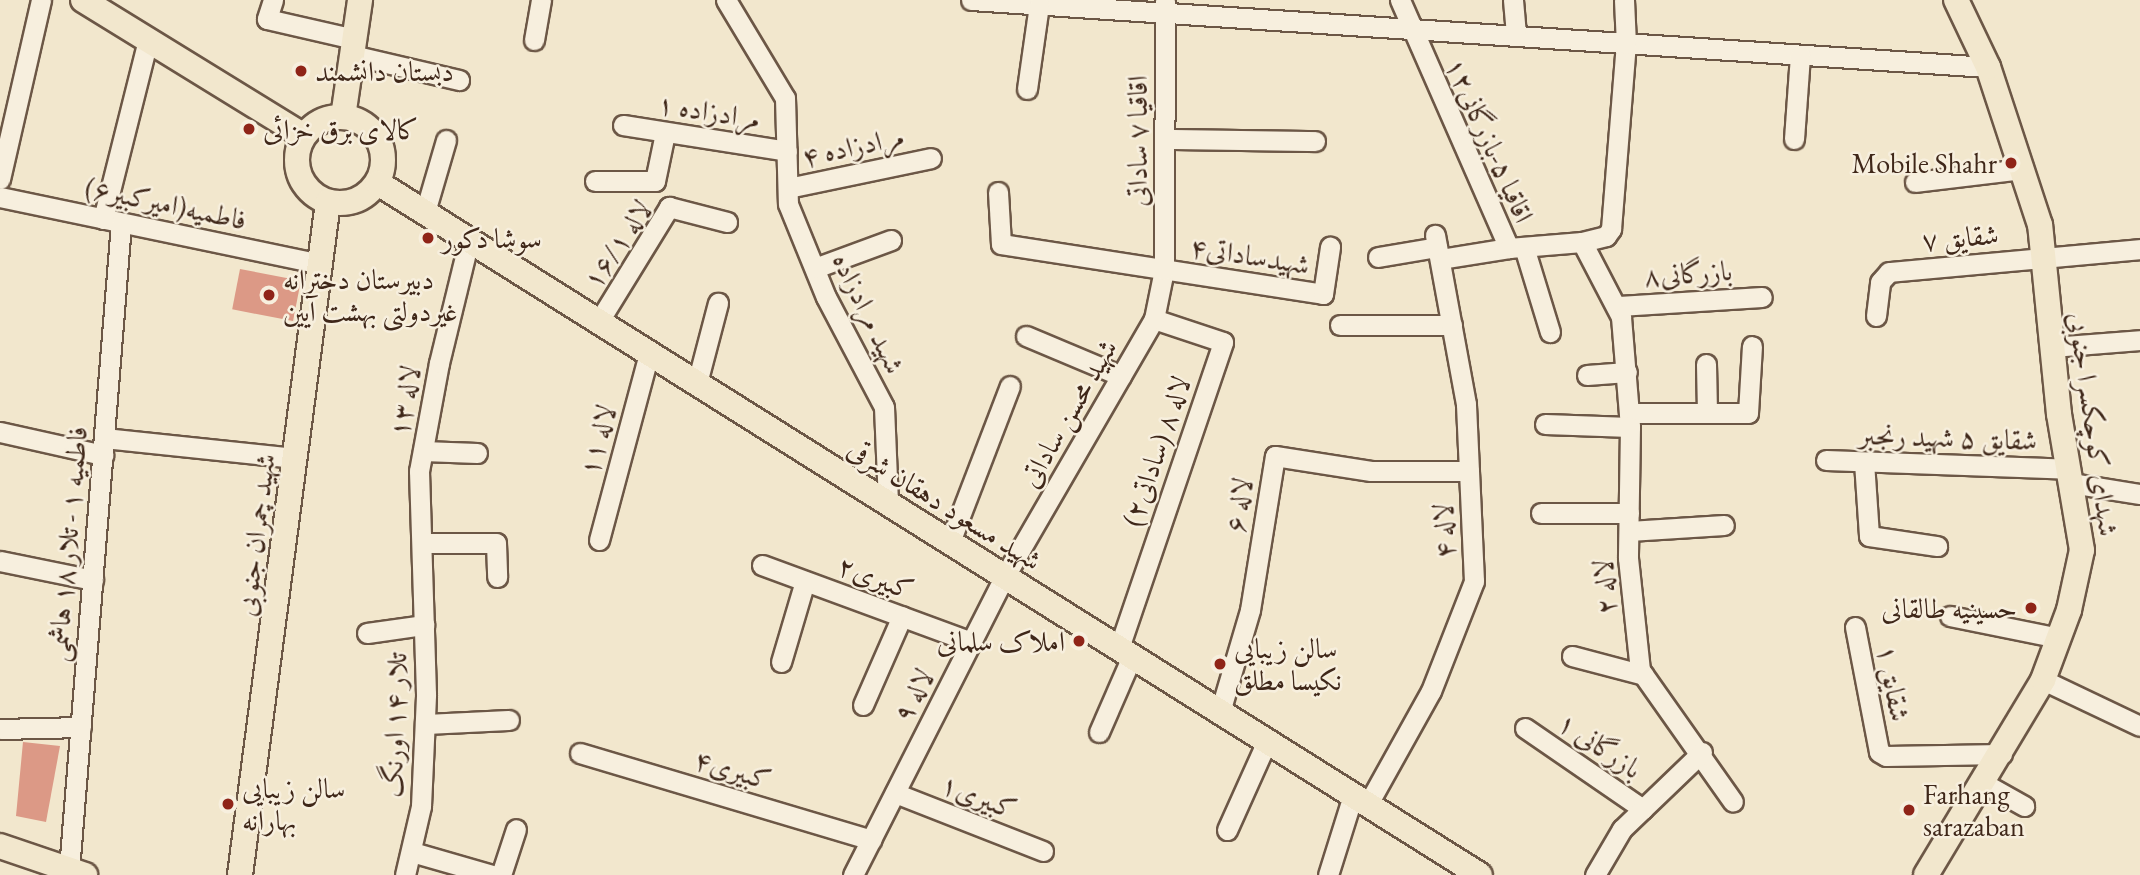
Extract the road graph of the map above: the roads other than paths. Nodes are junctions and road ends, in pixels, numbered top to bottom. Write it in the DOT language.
graph roads {
  1 [pos="41,0"];
  2 [pos="273,0"];
  3 [pos="360,0"];
  4 [pos="541,0"];
  5 [pos="726,0"];
  6 [pos="971,0"];
  7 [pos="1400,0"];
  8 [pos="1513,0"];
  9 [pos="1624,0"];
  10 [pos="1956,0"];
  11 [pos="99,4"];
  12 [pos="1039,5"];
  13 [pos="1165,6"];
  14 [pos="1410,29"];
  15 [pos="1516,36"];
  16 [pos="148,40"];
  17 [pos="534,40"];
  18 [pos="1626,44"];
  19 [pos="353,47"];
  20 [pos="1800,55"];
  21 [pos="1987,67"];
  22 [pos="459,80"];
  23 [pos="1027,89"];
  24 [pos="343,117"];
  25 [pos="623,125"];
  26 [pos="665,133"];
  27 [pos="304,136"];
  28 [pos="1166,139"];
  29 [pos="1794,139"];
  30 [pos="446,140"];
  31 [pos="1315,141"];
  32 [pos="787,151"];
  33 [pos="931,158"];
  34 [pos="2023,169"];
  35 [pos="0,179"];
  36 [pos="595,181"];
  37 [pos="1915,182"];
  38 [pos="378,183"];
  39 [pos="788,188"];
  40 [pos="998,192"];
  41 [pos="0,197"];
  42 [pos="328,202"];
  43 [pos="425,212"];
  44 [pos="112,221"];
  45 [pos="727,222"];
  46 [pos="469,240"];
  47 [pos="891,240"];
  48 [pos="1582,242"];
  49 [pos="1330,247"];
  50 [pos="1437,247"];
  51 [pos="1516,248"];
  52 [pos="2140,249"];
  53 [pos="1378,257"];
  54 [pos="2043,258"];
  55 [pos="320,264"];
  56 [pos="815,268"];
  57 [pos="1164,270"];
  58 [pos="1762,297"];
  59 [pos="718,303"];
  60 [pos="1619,306"];
  61 [pos="1876,316"];
  62 [pos="1154,319"];
  63 [pos="599,321"];
  64 [pos="1340,325"];
  65 [pos="1452,325"];
  66 [pos="1550,332"];
  67 [pos="1026,336"];
  68 [pos="2140,340"];
  69 [pos="1752,346"];
  70 [pos="2052,347"];
  71 [pos="649,353"];
  72 [pos="1706,364"];
  73 [pos="1627,372"];
  74 [pos="1587,375"];
  75 [pos="1121,376"];
  76 [pos="697,383"];
  77 [pos="1010,386"];
  78 [pos="1707,413"];
  79 [pos="1630,420"];
  80 [pos="1545,424"];
  81 [pos="0,432"];
  82 [pos="104,447"];
  83 [pos="423,452"];
  84 [pos="477,453"];
  85 [pos="295,458"];
  86 [pos="1826,460"];
  87 [pos="1864,462"];
  88 [pos="1469,471"];
  89 [pos="2070,476"];
  90 [pos="2140,494"];
  91 [pos="888,503"];
  92 [pos="1541,513"];
  93 [pos="1629,522"];
  94 [pos="1724,525"];
  95 [pos="599,540"];
  96 [pos="950,542"];
  97 [pos="422,543"];
  98 [pos="1937,545"];
  99 [pos="0,561"];
  100 [pos="762,565"];
  101 [pos="423,575"];
  102 [pos="1005,576"];
  103 [pos="497,577"];
  104 [pos="93,580"];
  105 [pos="805,581"];
  106 [pos="902,616"];
  107 [pos="1950,616"];
  108 [pos="424,625"];
  109 [pos="1855,627"];
  110 [pos="367,633"];
  111 [pos="2059,638"];
  112 [pos="971,642"];
  113 [pos="1125,652"];
  114 [pos="1572,656"];
  115 [pos="781,662"];
  116 [pos="1644,675"];
  117 [pos="2043,680"];
  118 [pos="863,705"];
  119 [pos="1220,712"];
  120 [pos="509,720"];
  121 [pos="425,724"];
  122 [pos="2140,726"];
  123 [pos="81,727"];
  124 [pos="1525,728"];
  125 [pos="0,729"];
  126 [pos="1099,732"];
  127 [pos="1268,741"];
  128 [pos="1702,752"];
  129 [pos="580,753"];
  130 [pos="2002,754"];
  131 [pos="1985,784"];
  132 [pos="895,793"];
  133 [pos="1361,800"];
  134 [pos="1733,802"];
  135 [pos="2024,806"];
  136 [pos="1643,809"];
  137 [pos="516,829"];
  138 [pos="1227,830"];
  139 [pos="871,840"];
  140 [pos="0,846"];
  141 [pos="1043,851"];
  142 [pos="412,852"];
  143 [pos="77,872"];
  144 [pos="240,875"];
  145 [pos="405,875"];
  146 [pos="492,875"];
  147 [pos="501,875"];
  148 [pos="853,875"];
  149 [pos="1328,875"];
  150 [pos="1480,875"];
  151 [pos="1595,875"];
  152 [pos="1926,875"];
  1 -- 35 [label="street"];
  2 -- 19 [label="street"];
  3 -- 19 [label="main road"];
  4 -- 17 [label="street"];
  5 -- 32 [label="street, شهید مرادزاده"];
  6 -- 12 [label="street"];
  7 -- 14 [label="street, اقاقیا ۵-بازرگانی۱۲"];
  8 -- 15 [label="street"];
  9 -- 18 [label="street"];
  10 -- 21 [label="main road, شهدای کوچکسرا جنوبی"];
  11 -- 16 [label="main road"];
  12 -- 13 [label="street"];
  12 -- 23 [label="street"];
  13 -- 14 [label="street"];
  13 -- 28 [label="street, اقاقیا ۷ ساداتی"];
  14 -- 15 [label="street"];
  14 -- 51 [label="street, اقاقیا ۵-بازرگانی۱۲"];
  15 -- 18 [label="street"];
  16 -- 27 [label="main road"];
  16 -- 44 [label="street, فاطمیه ۱ - تلار ۱۸ هاشمی"];
  18 -- 20 [label="street"];
  18 -- 48 [label="street"];
  19 -- 22 [label="street"];
  19 -- 24 [label="main road"];
  20 -- 21 [label="street"];
  20 -- 29 [label="street"];
  21 -- 34 [label="main road, شهدای کوچکسرا جنوبی"];
  24 -- 27 [label="main road"];
  24 -- 38 [label="main road"];
  25 -- 26 [label="street, مرادزاده ۱"];
  26 -- 32 [label="street, مرادزاده ۱"];
  26 -- 36 [label="street"];
  27 -- 42 [label="main road"];
  28 -- 31 [label="street"];
  28 -- 57 [label="street, اقاقیا ۷ ساداتی"];
  30 -- 43 [label="street"];
  32 -- 39 [label="street, شهید مرادزاده"];
  33 -- 39 [label="street, مرادزاده ۴"];
  34 -- 37 [label="street"];
  34 -- 54 [label="main road, شهدای کوچکسرا جنوبی"];
  38 -- 42 [label="main road"];
  38 -- 43 [label="main road, شهید مسعود دهقان شرقی"];
  39 -- 56 [label="street, شهید مرادزاده"];
  40 -- 57 [label="street"];
  41 -- 44 [label="street, فاطمیه(امیرکبیر۶)"];
  42 -- 55 [label="main road, شهید چمران جنوبی"];
  43 -- 46 [label="main road, شهید مسعود دهقان شرقی"];
  44 -- 55 [label="street, فاطمیه(امیرکبیر۶)"];
  44 -- 82 [label="street, فاطمیه ۱ - تلار ۱۸ هاشمی"];
  45 -- 63 [label="street, لاله ۱۶/۱"];
  46 -- 63 [label="main road, شهید مسعود دهقان شرقی"];
  46 -- 83 [label="street, لاله ۱۳"];
  47 -- 56 [label="street"];
  48 -- 51 [label="street"];
  48 -- 60 [label="street, لاله ۲"];
  49 -- 57 [label="street, شهیدساداتی۴"];
  50 -- 51 [label="street, اقاقیا ۵-بازرگانی۱۲"];
  50 -- 53 [label="street, اقاقیا ۵-بازرگانی۱۲"];
  50 -- 65 [label="street, لاله ۴"];
  51 -- 66 [label="street"];
  52 -- 54 [label="street, شقایق ۷"];
  54 -- 61 [label="street, شقایق ۷"];
  54 -- 70 [label="main road, شهدای کوچکسرا جنوبی"];
  55 -- 85 [label="main road, شهید چمران جنوبی"];
  56 -- 91 [label="street, شهید مرادزاده"];
  57 -- 62 [label="street, شهید محسن ساداتی"];
  58 -- 60 [label="street, بازرگانی۸"];
  59 -- 76 [label="street"];
  60 -- 73 [label="street, لاله ۲"];
  62 -- 75 [label="street, شهید محسن ساداتی"];
  62 -- 113 [label="street, لاله ۸ (ساداتی۲)"];
  63 -- 71 [label="main road, شهید مسعود دهقان شرقی"];
  64 -- 65 [label="street"];
  65 -- 88 [label="street, لاله ۴"];
  67 -- 75 [label="street"];
  68 -- 70 [label="street"];
  69 -- 78 [label="street"];
  70 -- 89 [label="main road, شهدای کوچکسرا جنوبی"];
  71 -- 76 [label="main road, شهید مسعود دهقان شرقی"];
  71 -- 95 [label="street, لاله ۱۱"];
  72 -- 78 [label="street"];
  73 -- 74 [label="street"];
  73 -- 79 [label="street, لاله ۲"];
  75 -- 102 [label="street, شهید محسن ساداتی"];
  76 -- 91 [label="main road, شهید مسعود دهقان شرقی"];
  77 -- 96 [label="street"];
  78 -- 79 [label="street"];
  79 -- 80 [label="street"];
  79 -- 93 [label="street, لاله ۲"];
  81 -- 82 [label="street"];
  82 -- 85 [label="street"];
  82 -- 104 [label="street, فاطمیه ۱ - تلار ۱۸ هاشمی"];
  83 -- 84 [label="street"];
  83 -- 97 [label="street, لاله ۱۳"];
  85 -- 144 [label="main road, شهید چمران جنوبی"];
  86 -- 87 [label="street, شقایق ۵ شهید رنجبر"];
  87 -- 89 [label="street, شقایق ۵ شهید رنجبر"];
  87 -- 98 [label="street"];
  88 -- 119 [label="street, لاله ۶"];
  88 -- 133 [label="street, لاله ۴"];
  89 -- 90 [label="street, شقایق ۵ شهید رنجبر"];
  89 -- 111 [label="main road, شهدای کوچکسرا جنوبی"];
  91 -- 96 [label="main road, شهید مسعود دهقان شرقی"];
  92 -- 93 [label="street"];
  93 -- 94 [label="street"];
  93 -- 116 [label="street, لاله ۲"];
  96 -- 102 [label="main road, شهید مسعود دهقان شرقی"];
  97 -- 101 [label="street, لاله ۱۳"];
  97 -- 103 [label="street"];
  99 -- 104 [label="street"];
  100 -- 105 [label="street, کبیری۲"];
  101 -- 108 [label="street, تلار ۱۴ اورنگ"];
  102 -- 112 [label="street, لاله ۹"];
  102 -- 113 [label="main road, شهید مسعود دهقان شرقی"];
  104 -- 123 [label="street, فاطمیه ۱ - تلار ۱۸ هاشمی"];
  105 -- 106 [label="street, کبیری۲"];
  105 -- 115 [label="street"];
  106 -- 112 [label="street, کبیری۲"];
  106 -- 118 [label="street"];
  107 -- 111 [label="street"];
  108 -- 110 [label="street"];
  108 -- 121 [label="street, تلار ۱۴ اورنگ"];
  109 -- 130 [label="street, شقایق ۱"];
  111 -- 117 [label="main road, شهدای کوچکسرا جنوبی"];
  112 -- 132 [label="street, لاله ۹"];
  113 -- 119 [label="main road, شهید مسعود دهقان شرقی"];
  113 -- 126 [label="street"];
  114 -- 116 [label="street"];
  116 -- 128 [label="street, لاله ۲"];
  117 -- 122 [label="street"];
  117 -- 130 [label="main road, شهدای کوچکسرا جنوبی"];
  119 -- 127 [label="main road, شهید مسعود دهقان شرقی"];
  120 -- 121 [label="street"];
  121 -- 142 [label="street, تلار ۱۴ اورنگ"];
  123 -- 125 [label="street"];
  123 -- 143 [label="street, فاطمیه ۱ - تلار ۱۸ هاشمی"];
  124 -- 136 [label="street, بازرگانی ۱"];
  127 -- 133 [label="main road, شهید مسعود دهقان شرقی"];
  127 -- 138 [label="street"];
  128 -- 134 [label="street, لاله ۲"];
  128 -- 136 [label="street"];
  129 -- 139 [label="street, کبیری۴"];
  130 -- 131 [label="main road, شهدای کوچکسرا جنوبی"];
  131 -- 135 [label="street"];
  131 -- 152 [label="main road, شهدای کوچکسرا جنوبی"];
  132 -- 139 [label="street, لاله ۹"];
  132 -- 141 [label="street, کبیری۱"];
  133 -- 149 [label="street, لاله ۴"];
  133 -- 150 [label="main road, شهید مسعود دهقان شرقی"];
  136 -- 151 [label="street"];
  137 -- 147 [label="street"];
  139 -- 148 [label="street, لاله ۹"];
  140 -- 143 [label="main road"];
  142 -- 145 [label="street, تلار ۱۴ اورنگ"];
  142 -- 146 [label="street"];
}
